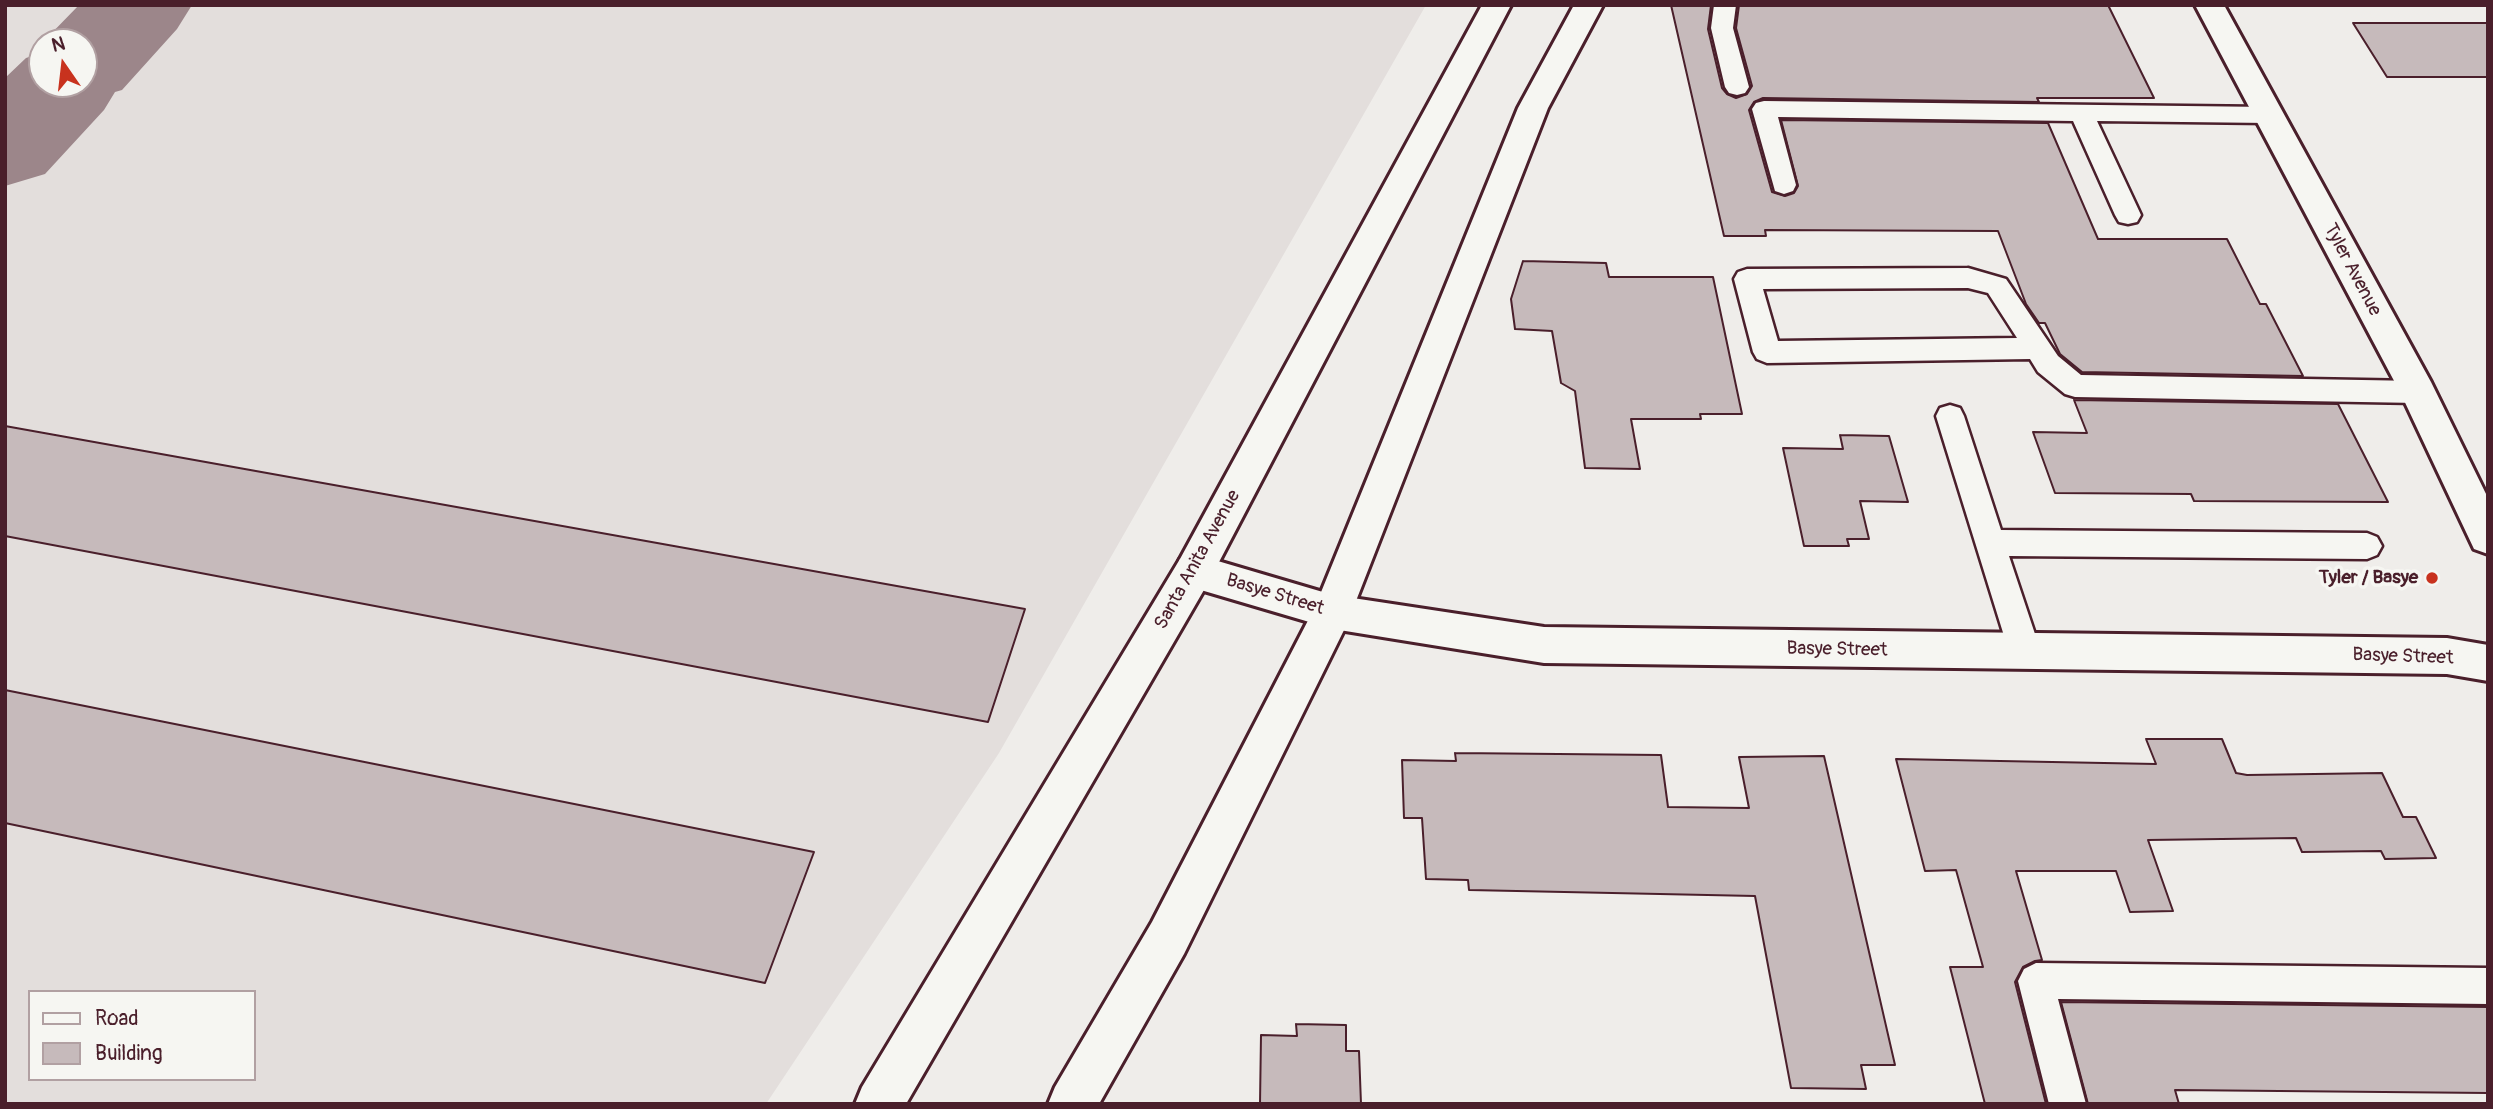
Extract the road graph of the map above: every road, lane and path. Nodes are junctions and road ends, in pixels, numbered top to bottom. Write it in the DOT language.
graph roads {
  1 [pos="1497,5"];
  2 [pos="1589,5"];
  3 [pos="1725,5"];
  4 [pos="2209,5"];
  5 [pos="1737,87"];
  6 [pos="2081,113"];
  7 [pos="2269,115"];
  8 [pos="1784,186"];
  9 [pos="2128,215"];
  10 [pos="2036,348"];
  11 [pos="2418,392"];
  12 [pos="1950,416"];
  13 [pos="2488,538"];
  14 [pos="1991,543"];
  15 [pos="2367,547"];
  16 [pos="1194,571"];
  17 [pos="1333,612"];
  18 [pos="2025,652"];
  19 [pos="2488,663"];
  20 [pos="2488,986"];
  21 [pos="878,1104"];
  22 [pos="1072,1104"];
  23 [pos="2068,1104"];
  1 -- 16 [label="main road, Santa Anita Avenue"];
  2 -- 17 [label="main road"];
  3 -- 5 [label="lane"];
  4 -- 7 [label="main road, Tyler Avenue"];
  6 -- 7 [label="lane"];
  6 -- 8 [label="lane"];
  6 -- 9 [label="lane"];
  7 -- 11 [label="main road, Tyler Avenue"];
  10 -- 10 [label="lane"];
  10 -- 11 [label="lane"];
  11 -- 13 [label="main road, Tyler Avenue"];
  12 -- 14 [label="lane"];
  14 -- 15 [label="lane"];
  14 -- 18 [label="lane"];
  16 -- 17 [label="main road, Basye Street"];
  16 -- 21 [label="main road, Santa Anita Avenue"];
  17 -- 18 [label="main road, Basye Street"];
  17 -- 22 [label="main road"];
  18 -- 19 [label="main road, Basye Street"];
  20 -- 23 [label="lane"];
}
